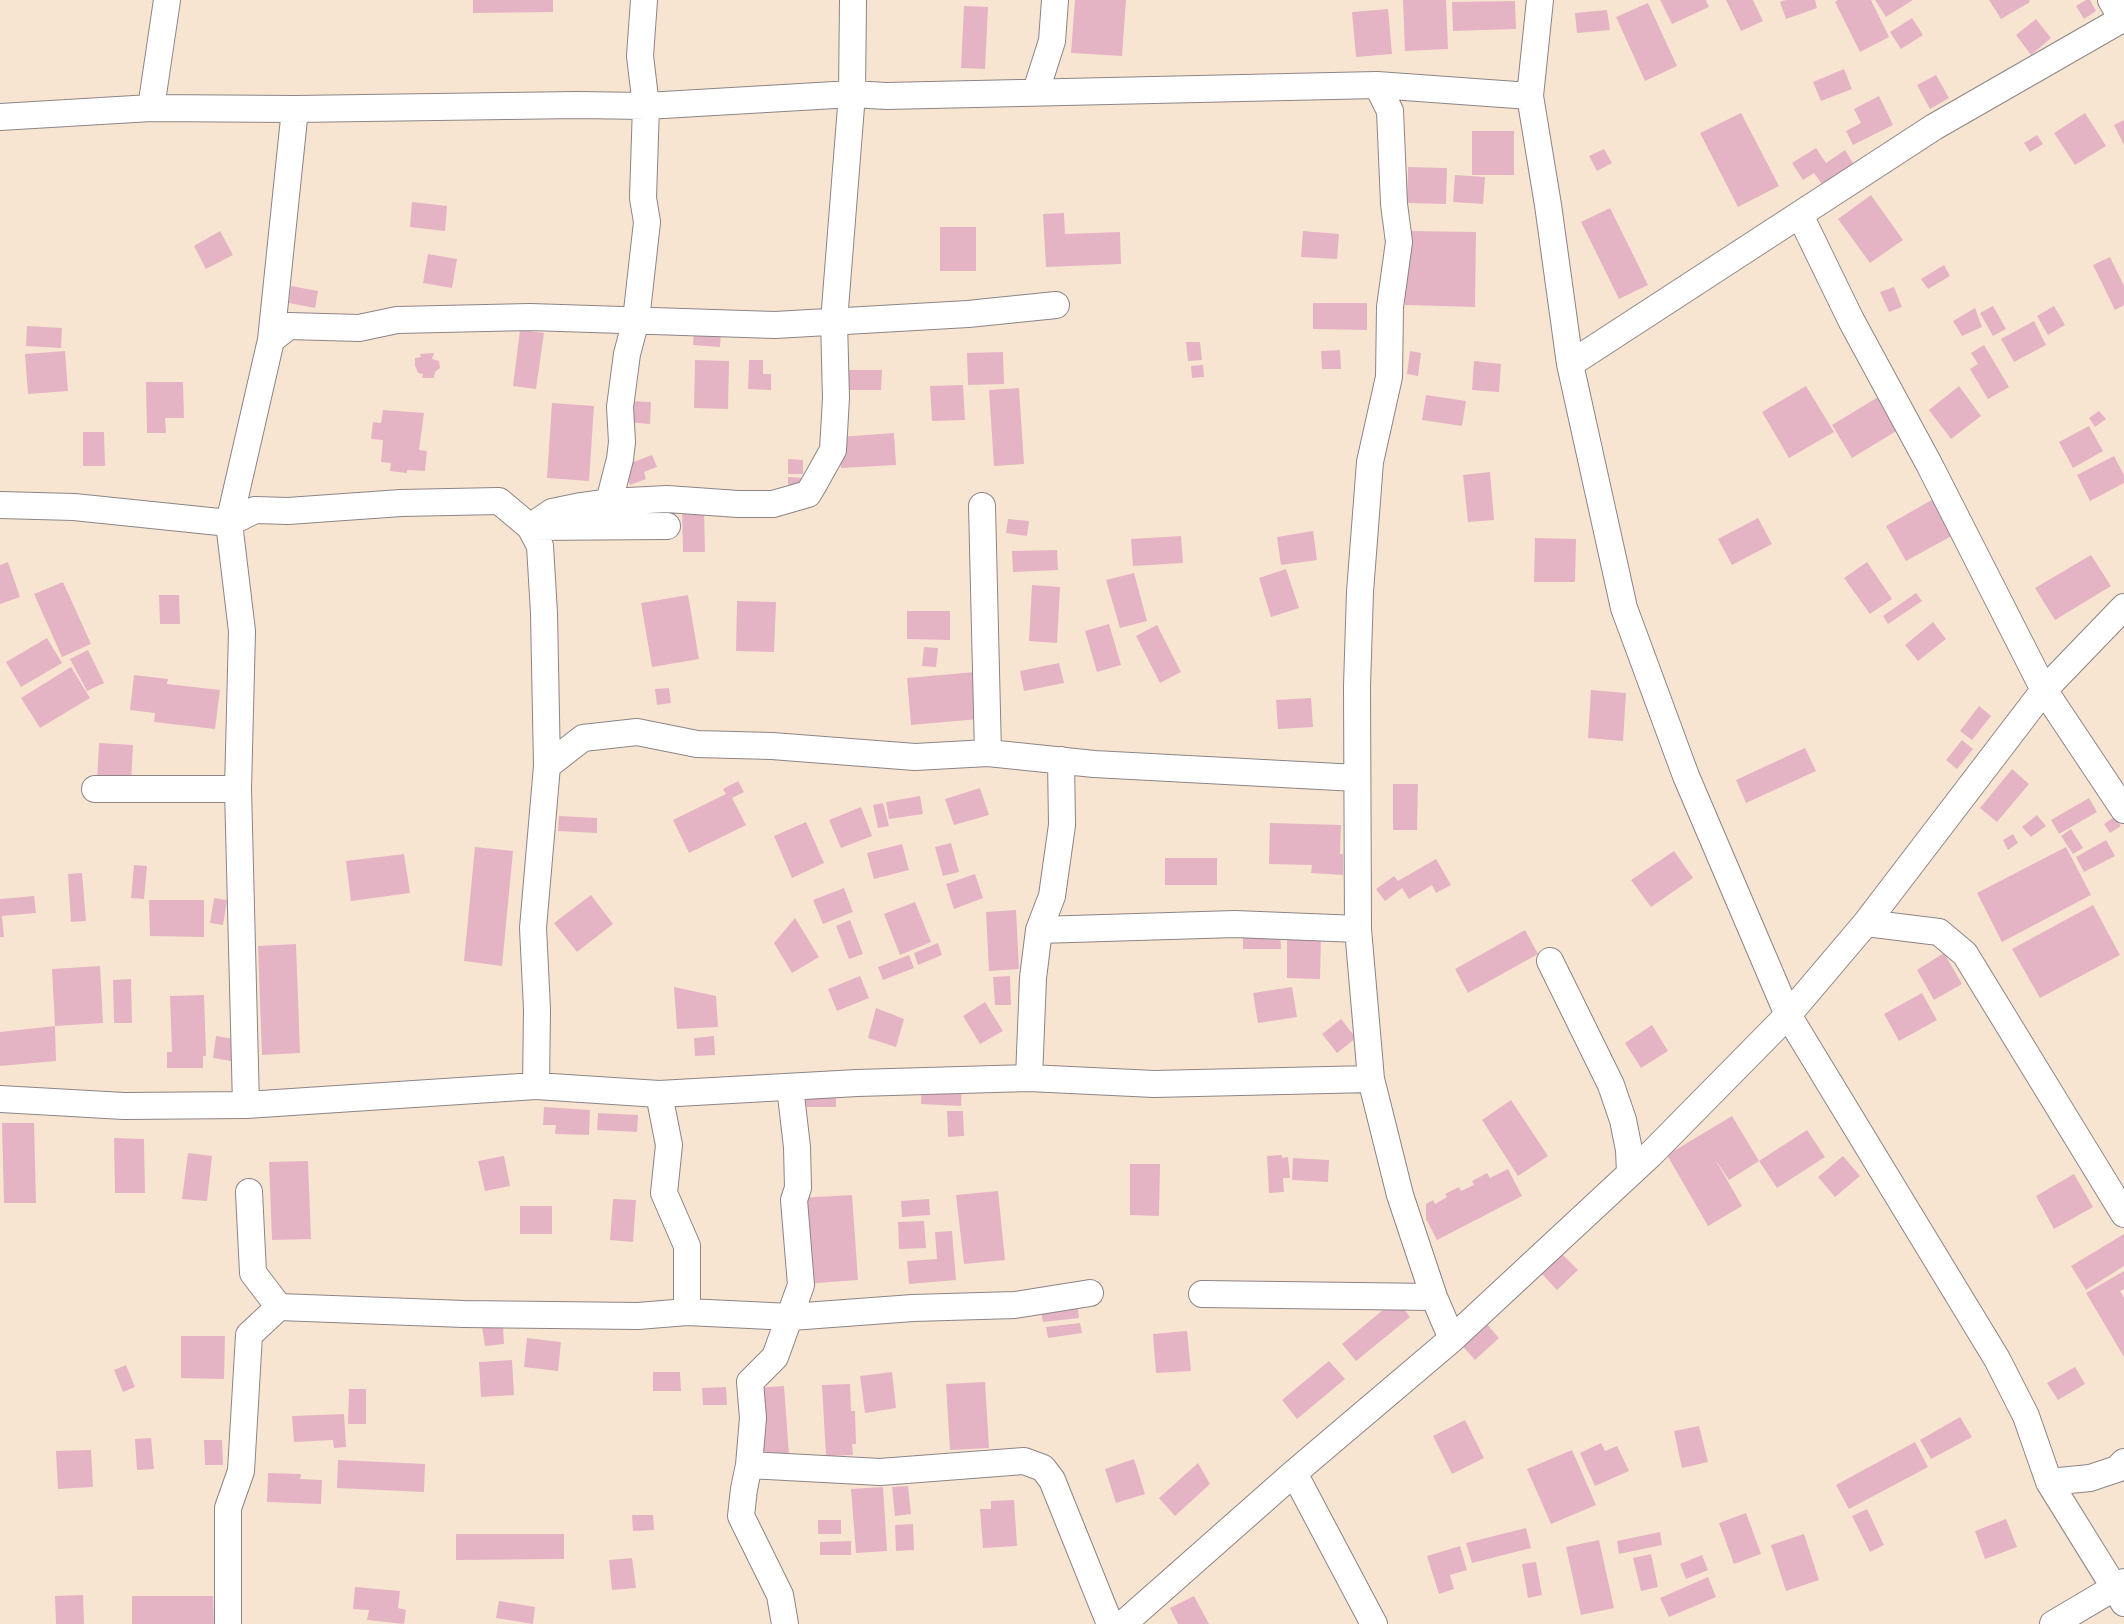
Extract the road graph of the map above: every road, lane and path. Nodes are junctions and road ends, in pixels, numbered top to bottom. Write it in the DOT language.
graph roads {
  1 [pos="167,0"];
  2 [pos="644,0"];
  3 [pos="853,0"];
  4 [pos="1055,0"];
  5 [pos="1540,0"];
  6 [pos="2119,12"];
  7 [pos="1377,85"];
  8 [pos="1036,91"];
  9 [pos="852,94"];
  10 [pos="1530,96"];
  11 [pos="646,106"];
  12 [pos="151,108"];
  13 [pos="296,109"];
  14 [pos="0,117"];
  15 [pos="1800,215"];
  16 [pos="1056,305"];
  17 [pos="636,320"];
  18 [pos="834,321"];
  19 [pos="271,340"];
  20 [pos="1570,364"];
  21 [pos="609,502"];
  22 [pos="0,505"];
  23 [pos="982,506"];
  24 [pos="229,523"];
  25 [pos="667,526"];
  26 [pos="530,527"];
  27 [pos="2124,607"];
  28 [pos="2044,690"];
  29 [pos="988,753"];
  30 [pos="1061,760"];
  31 [pos="547,766"];
  32 [pos="1357,778"];
  33 [pos="95,789"];
  34 [pos="238,789"];
  35 [pos="2124,810"];
  36 [pos="1866,923"];
  37 [pos="1358,928"];
  38 [pos="1039,930"];
  39 [pos="1550,961"];
  40 [pos="1788,1015"];
  41 [pos="1029,1078"];
  42 [pos="1371,1078"];
  43 [pos="536,1086"];
  44 [pos="790,1086"];
  45 [pos="658,1094"];
  46 [pos="0,1099"];
  47 [pos="246,1105"];
  48 [pos="1630,1173"];
  49 [pos="249,1192"];
  50 [pos="2124,1214"];
  51 [pos="1090,1293"];
  52 [pos="1202,1294"];
  53 [pos="1434,1297"];
  54 [pos="279,1307"];
  55 [pos="687,1312"];
  56 [pos="790,1317"];
  57 [pos="1452,1339"];
  58 [pos="2124,1462"];
  59 [pos="749,1465"];
  60 [pos="1294,1473"];
  61 [pos="2049,1482"];
  62 [pos="2121,1590"];
  63 [pos="228,1624"];
  64 [pos="785,1624"];
  65 [pos="1110,1624"];
  66 [pos="1123,1624"];
  67 [pos="1374,1624"];
  68 [pos="2053,1624"];
  1 -- 12 [label="street"];
  2 -- 11 [label="street"];
  3 -- 9 [label="street"];
  4 -- 8 [label="street"];
  5 -- 10 [label="street"];
  6 -- 15 [label="street"];
  7 -- 8 [label="street"];
  7 -- 10 [label="street"];
  7 -- 32 [label="street"];
  8 -- 9 [label="street"];
  9 -- 11 [label="street"];
  9 -- 18 [label="street"];
  10 -- 20 [label="street"];
  11 -- 13 [label="street"];
  11 -- 17 [label="street"];
  12 -- 13 [label="street"];
  12 -- 14 [label="street"];
  13 -- 19 [label="street"];
  15 -- 20 [label="street"];
  15 -- 28 [label="street"];
  16 -- 18 [label="street"];
  17 -- 18 [label="street"];
  17 -- 19 [label="street"];
  17 -- 21 [label="street"];
  18 -- 21 [label="street"];
  19 -- 24 [label="street"];
  20 -- 40 [label="street"];
  21 -- 26 [label="street"];
  22 -- 24 [label="street"];
  23 -- 29 [label="street"];
  24 -- 26 [label="street"];
  24 -- 34 [label="street"];
  25 -- 26 [label="street"];
  26 -- 31 [label="street"];
  27 -- 28 [label="street"];
  28 -- 35 [label="street"];
  28 -- 36 [label="street"];
  29 -- 30 [label="street"];
  29 -- 31 [label="street"];
  30 -- 32 [label="street"];
  30 -- 38 [label="street"];
  31 -- 43 [label="street"];
  32 -- 37 [label="street"];
  33 -- 34 [label="street"];
  34 -- 47 [label="street"];
  36 -- 40 [label="street"];
  36 -- 50 [label="street"];
  37 -- 38 [label="street"];
  37 -- 42 [label="street"];
  38 -- 41 [label="street"];
  39 -- 48 [label="street"];
  40 -- 48 [label="street"];
  40 -- 61 [label="street"];
  41 -- 42 [label="street"];
  41 -- 44 [label="street"];
  42 -- 53 [label="street"];
  43 -- 45 [label="street"];
  43 -- 47 [label="street"];
  44 -- 45 [label="street"];
  44 -- 56 [label="street"];
  45 -- 55 [label="street"];
  46 -- 47 [label="street"];
  48 -- 57 [label="street"];
  49 -- 54 [label="street"];
  51 -- 56 [label="street"];
  52 -- 53 [label="street"];
  53 -- 57 [label="street"];
  54 -- 55 [label="street"];
  54 -- 63 [label="street"];
  55 -- 56 [label="street"];
  56 -- 59 [label="street"];
  57 -- 60 [label="street"];
  58 -- 61 [label="street"];
  59 -- 64 [label="street"];
  59 -- 65 [label="street"];
  60 -- 66 [label="street"];
  60 -- 67 [label="street"];
  61 -- 62 [label="street"];
  62 -- 68 [label="street"];
}
